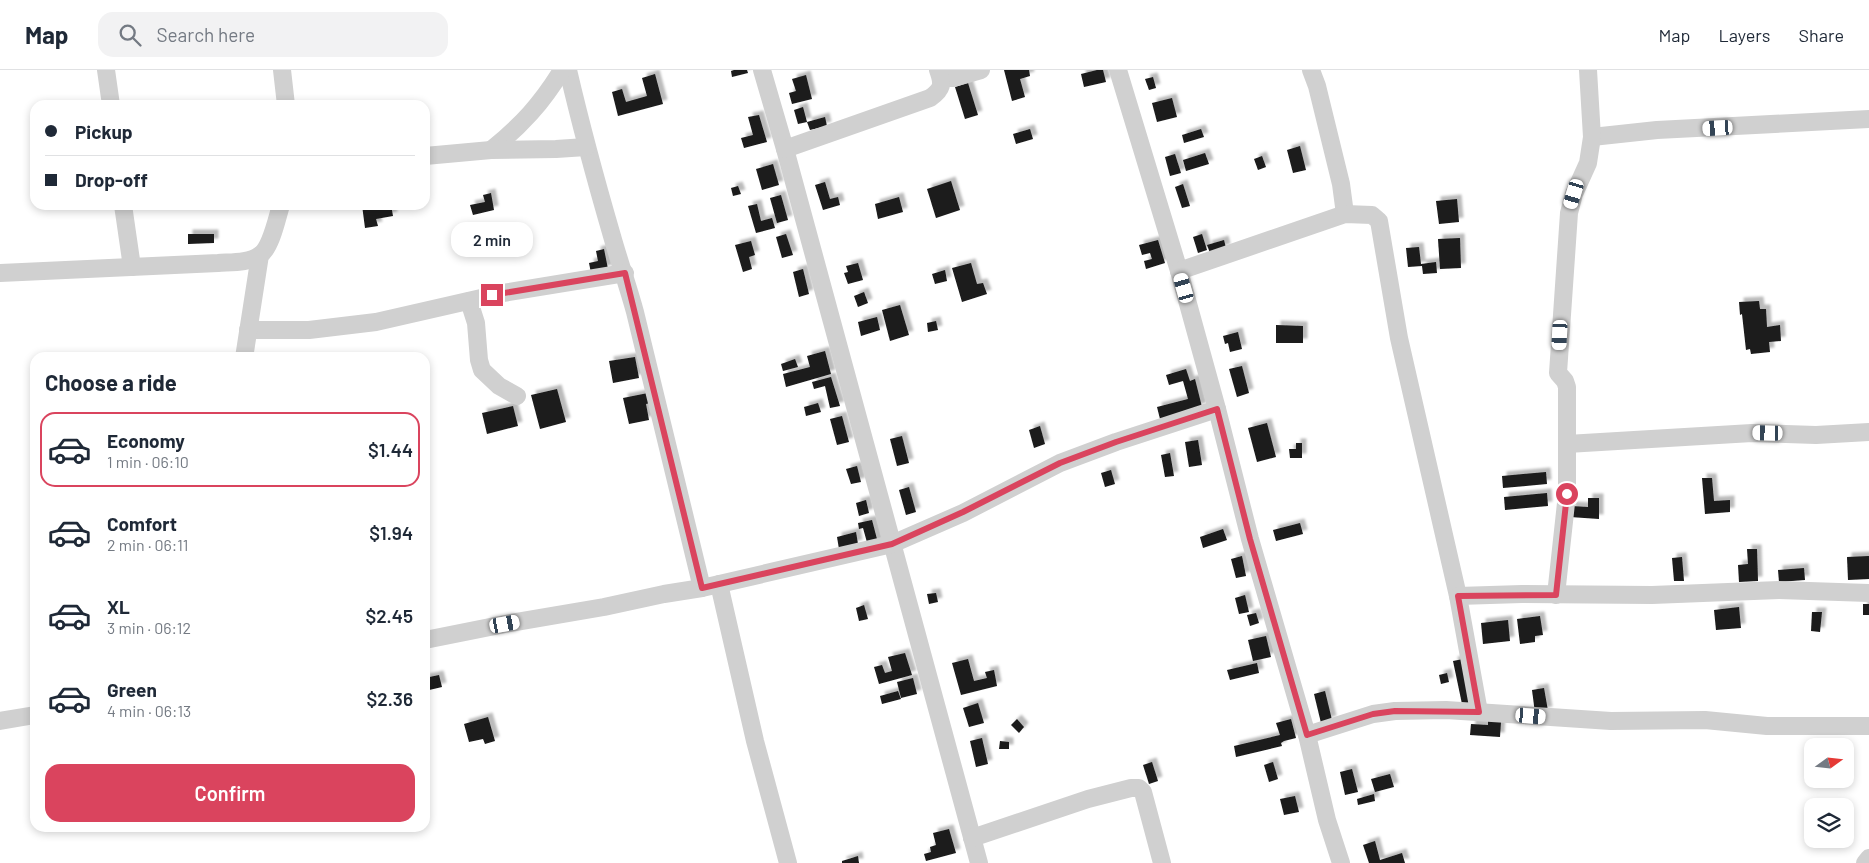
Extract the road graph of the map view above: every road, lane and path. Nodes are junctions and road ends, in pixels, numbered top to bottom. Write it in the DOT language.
graph roads {
  1 [pos="106,70"];
  2 [pos="282,70"];
  3 [pos="562,70"];
  4 [pos="568,70"];
  5 [pos="762,70"];
  6 [pos="980,70"];
  7 [pos="1118,70"];
  8 [pos="1310,70"];
  9 [pos="1588,70"];
  10 [pos="940,74"];
  11 [pos="110,100"];
  12 [pos="285,100"];
  13 [pos="1869,119"];
  14 [pos="1592,137"];
  15 [pos="586,147"];
  16 [pos="785,149"];
  17 [pos="491,150"];
  18 [pos="430,156"];
  19 [pos="124,210"];
  20 [pos="279,210"];
  21 [pos="1345,214"];
  22 [pos="260,255"];
  23 [pos="132,267"];
  24 [pos="1179,271"];
  25 [pos="0,273"];
  26 [pos="625,273"];
  27 [pos="470,301"];
  28 [pos="248,330"];
  29 [pos="245,352"];
  30 [pos="517,396"];
  31 [pos="1217,409"];
  32 [pos="1869,432"];
  33 [pos="1567,444"];
  34 [pos="892,544"];
  35 [pos="711,586"];
  36 [pos="1869,593"];
  37 [pos="1556,595"];
  38 [pos="1458,596"];
  39 [pos="430,639"];
  40 [pos="1479,712"];
  41 [pos="30,716"];
  42 [pos="0,721"];
  43 [pos="1869,726"];
  44 [pos="1307,735"];
  45 [pos="972,838"];
  46 [pos="1869,858"];
  47 [pos="788,863"];
  48 [pos="978,863"];
  49 [pos="1162,863"];
  50 [pos="1341,863"];
  51 [pos="1865,863"];
  1 -- 11 [label="street"];
  2 -- 12 [label="street"];
  3 -- 17 [label="street"];
  4 -- 15 [label="street"];
  5 -- 16 [label="street"];
  6 -- 10 [label="street"];
  7 -- 24 [label="street"];
  8 -- 21 [label="street"];
  9 -- 14 [label="street"];
  10 -- 16 [label="street"];
  13 -- 14 [label="street"];
  14 -- 33 [label="street"];
  15 -- 17 [label="street"];
  15 -- 26 [label="street"];
  16 -- 34 [label="street"];
  17 -- 18 [label="street"];
  19 -- 23 [label="street"];
  20 -- 22 [label="street"];
  21 -- 24 [label="street"];
  21 -- 38 [label="street"];
  22 -- 23 [label="street"];
  22 -- 28 [label="street"];
  23 -- 25 [label="street"];
  24 -- 31 [label="street"];
  26 -- 27 [label="street"];
  26 -- 35 [label="street"];
  27 -- 28 [label="street"];
  27 -- 30 [label="street"];
  28 -- 29 [label="street"];
  31 -- 34 [label="street"];
  31 -- 44 [label="street"];
  32 -- 33 [label="street"];
  33 -- 37 [label="street"];
  34 -- 35 [label="street"];
  34 -- 45 [label="street"];
  35 -- 39 [label="street"];
  35 -- 47 [label="street"];
  36 -- 37 [label="street"];
  37 -- 38 [label="street"];
  38 -- 40 [label="street"];
  40 -- 43 [label="street"];
  40 -- 44 [label="street"];
  41 -- 42 [label="street"];
  44 -- 50 [label="street"];
  45 -- 48 [label="street"];
  45 -- 49 [label="street"];
  46 -- 51 [label="street"];
}
